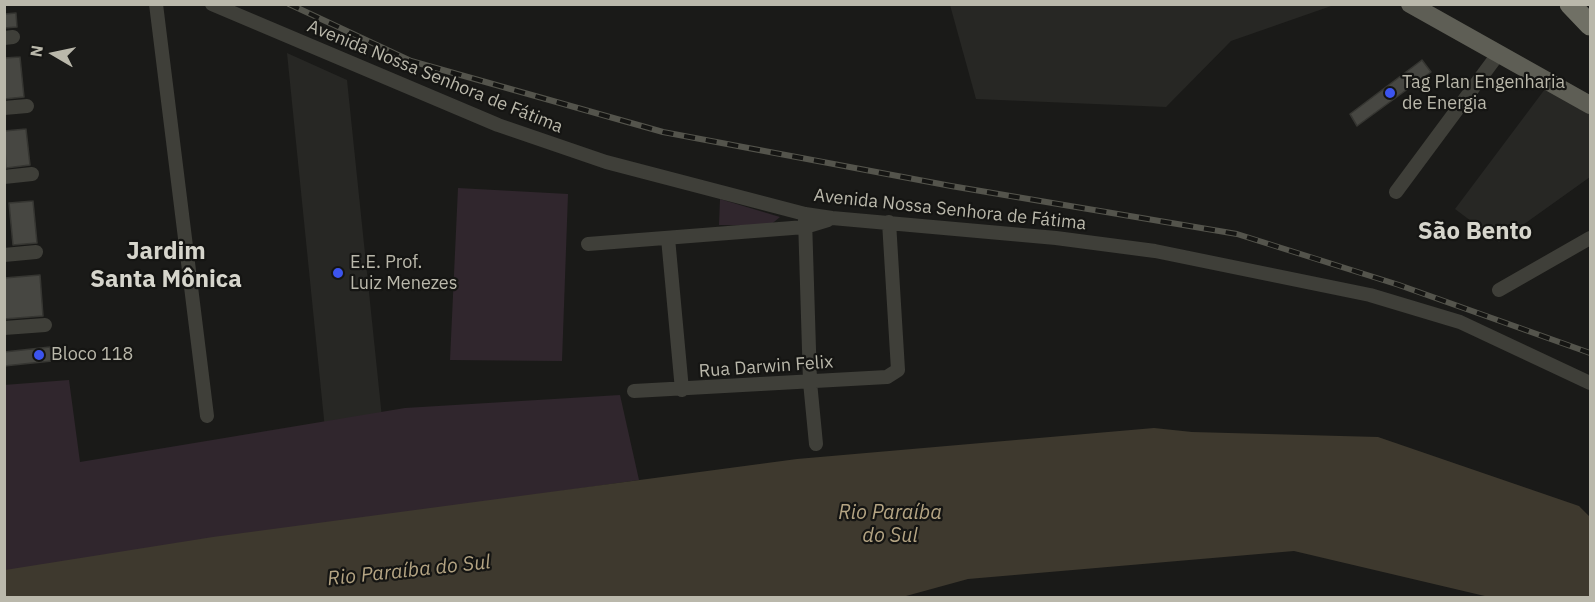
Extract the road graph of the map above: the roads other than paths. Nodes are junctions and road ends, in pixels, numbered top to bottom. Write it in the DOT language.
graph roads {
  1 [pos="156,4"];
  2 [pos="212,4"];
  3 [pos="1410,4"];
  4 [pos="1570,4"];
  5 [pos="1590,25"];
  6 [pos="1499,53"];
  7 [pos="1590,105"];
  8 [pos="27,106"];
  9 [pos="4,108"];
  10 [pos="32,174"];
  11 [pos="4,177"];
  12 [pos="1396,192"];
  13 [pos="805,220"];
  14 [pos="889,222"];
  15 [pos="668,237"];
  16 [pos="1590,238"];
  17 [pos="588,244"];
  18 [pos="36,252"];
  19 [pos="4,255"];
  20 [pos="1499,290"];
  21 [pos="45,325"];
  22 [pos="4,328"];
  23 [pos="810,382"];
  24 [pos="1590,383"];
  25 [pos="682,390"];
  26 [pos="634,391"];
  27 [pos="207,416"];
  28 [pos="816,444"];
  1 -- 27 [label="street"];
  2 -- 13 [label="street, Avenida Nossa Senhora de Fátima"];
  3 -- 6 [label="main road"];
  4 -- 5 [label="highway"];
  6 -- 7 [label="main road"];
  6 -- 12 [label="street"];
  8 -- 9 [label="street"];
  10 -- 11 [label="street"];
  13 -- 14 [label="street, Avenida Nossa Senhora de Fátima"];
  13 -- 15 [label="street"];
  13 -- 23 [label="street"];
  14 -- 23 [label="street, Rua Darwin Felix"];
  14 -- 24 [label="street, Avenida Nossa Senhora de Fátima"];
  15 -- 17 [label="street"];
  15 -- 25 [label="street"];
  16 -- 20 [label="street"];
  18 -- 19 [label="street"];
  21 -- 22 [label="street"];
  23 -- 25 [label="street, Rua Darwin Felix"];
  23 -- 28 [label="street"];
  25 -- 26 [label="street, Rua Darwin Felix"];
}
